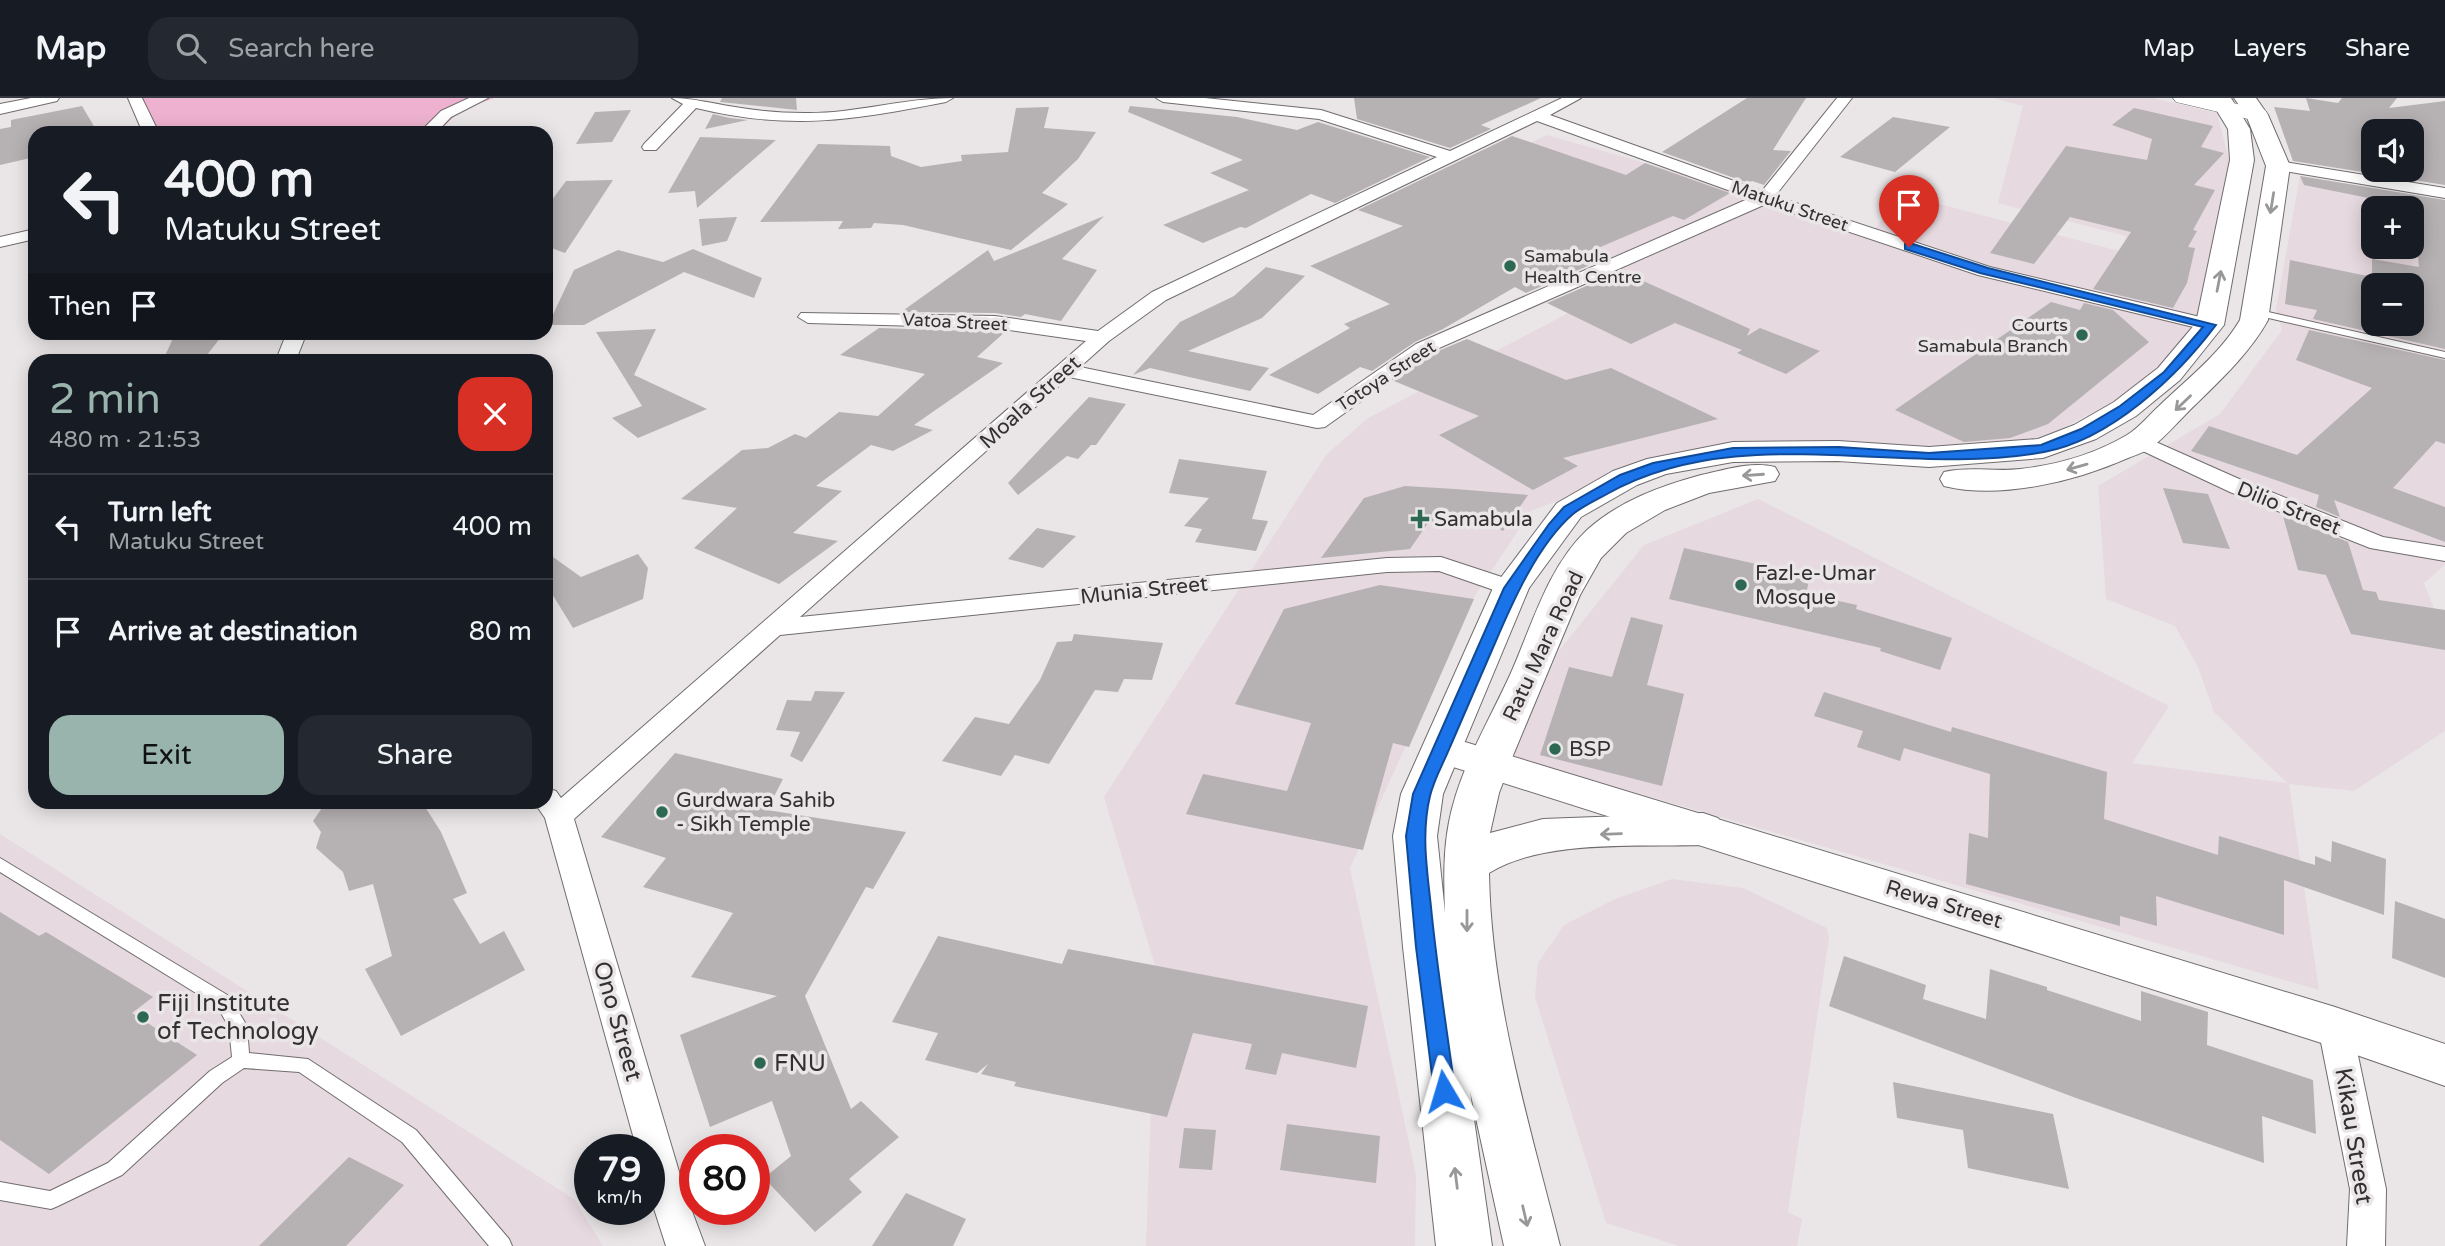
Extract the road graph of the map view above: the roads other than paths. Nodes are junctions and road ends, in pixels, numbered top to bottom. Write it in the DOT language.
graph roads {
  1 [pos="52,98"];
  2 [pos="135,98"];
  3 [pos="481,98"];
  4 [pos="946,98"];
  5 [pos="1163,98"];
  6 [pos="1319,98"];
  7 [pos="1574,98"];
  8 [pos="1845,98"];
  9 [pos="2183,98"];
  10 [pos="686,101"];
  11 [pos="2237,105"];
  12 [pos="0,109"];
  13 [pos="1321,115"];
  14 [pos="1536,116"];
  15 [pos="148,126"];
  16 [pos="434,126"];
  17 [pos="650,147"];
  18 [pos="1453,157"];
  19 [pos="2242,160"];
  20 [pos="2278,166"];
  21 [pos="2445,193"];
  22 [pos="1765,198"];
  23 [pos="28,236"];
  24 [pos="0,242"];
  25 [pos="2255,312"];
  26 [pos="807,317"];
  27 [pos="2210,325"];
  28 [pos="1102,337"];
  29 [pos="2445,355"];
  30 [pos="1067,370"];
  31 [pos="2140,442"];
  32 [pos="2445,554"];
  33 [pos="1511,588"];
  34 [pos="1560,602"];
  35 [pos="774,628"];
  36 [pos="1442,749"];
  37 [pos="1490,762"];
  38 [pos="553,806"];
  39 [pos="553,809"];
  40 [pos="1703,829"];
  41 [pos="0,864"];
  42 [pos="1467,865"];
  43 [pos="2335,1027"];
  44 [pos="241,1060"];
  45 [pos="2445,1065"];
  46 [pos="0,1191"];
  47 [pos="502,1246"];
  48 [pos="687,1246"];
  49 [pos="1464,1246"];
  50 [pos="1532,1246"];
  51 [pos="2366,1246"];
  1 -- 12 [label="street"];
  2 -- 15 [label="street"];
  3 -- 16 [label="street"];
  4 -- 10 [label="street"];
  5 -- 13 [label="street"];
  6 -- 13 [label="street"];
  7 -- 14 [label="street, Moala Street"];
  8 -- 22 [label="street, Totoya Street"];
  9 -- 11 [label="main road"];
  10 -- 17 [label="street"];
  11 -- 19 [label="main road"];
  11 -- 20 [label="main road"];
  13 -- 18 [label="street"];
  14 -- 18 [label="street, Moala Street"];
  14 -- 22 [label="street, Matuku Street"];
  18 -- 28 [label="street, Moala Street"];
  19 -- 20 [label="main road"];
  27 -- 19 [label="main road, one-way"];
  20 -- 21 [label="street"];
  20 -- 25 [label="main road, Ratu Mara Road, one-way"];
  22 -- 27 [label="street, Matuku Street"];
  22 -- 30 [label="street, Totoya Street"];
  23 -- 24 [label="street"];
  25 -- 29 [label="lane"];
  25 -- 31 [label="main road, Ratu Mara Road, one-way"];
  26 -- 28 [label="street, Vatoa Street"];
  27 -- 33 [label="main road"];
  28 -- 30 [label="street, Moala Street"];
  30 -- 35 [label="street, Moala Street"];
  31 -- 32 [label="street, Dilio Street"];
  31 -- 34 [label="main road, Ratu Mara Road, one-way"];
  33 -- 34 [label="main road"];
  33 -- 35 [label="street, Munia Street"];
  33 -- 36 [label="main road"];
  34 -- 37 [label="main road, Ratu Mara Road"];
  35 -- 38 [label="street, Moala Street"];
  36 -- 37 [label="main road, Rewa Street"];
  49 -- 36 [label="main road, one-way"];
  37 -- 40 [label="main road, Rewa Street"];
  37 -- 42 [label="main road, Ratu Mara Road"];
  39 -- 48 [label="street, Ono Street"];
  40 -- 42 [label="main road, one-way"];
  40 -- 43 [label="main road, Rewa Street"];
  41 -- 44 [label="lane"];
  42 -- 50 [label="main road, Ratu Mara Road, one-way"];
  43 -- 45 [label="main road, Rewa Street"];
  43 -- 51 [label="street, Kikau Street"];
  44 -- 46 [label="lane"];
  44 -- 47 [label="lane"];
}
